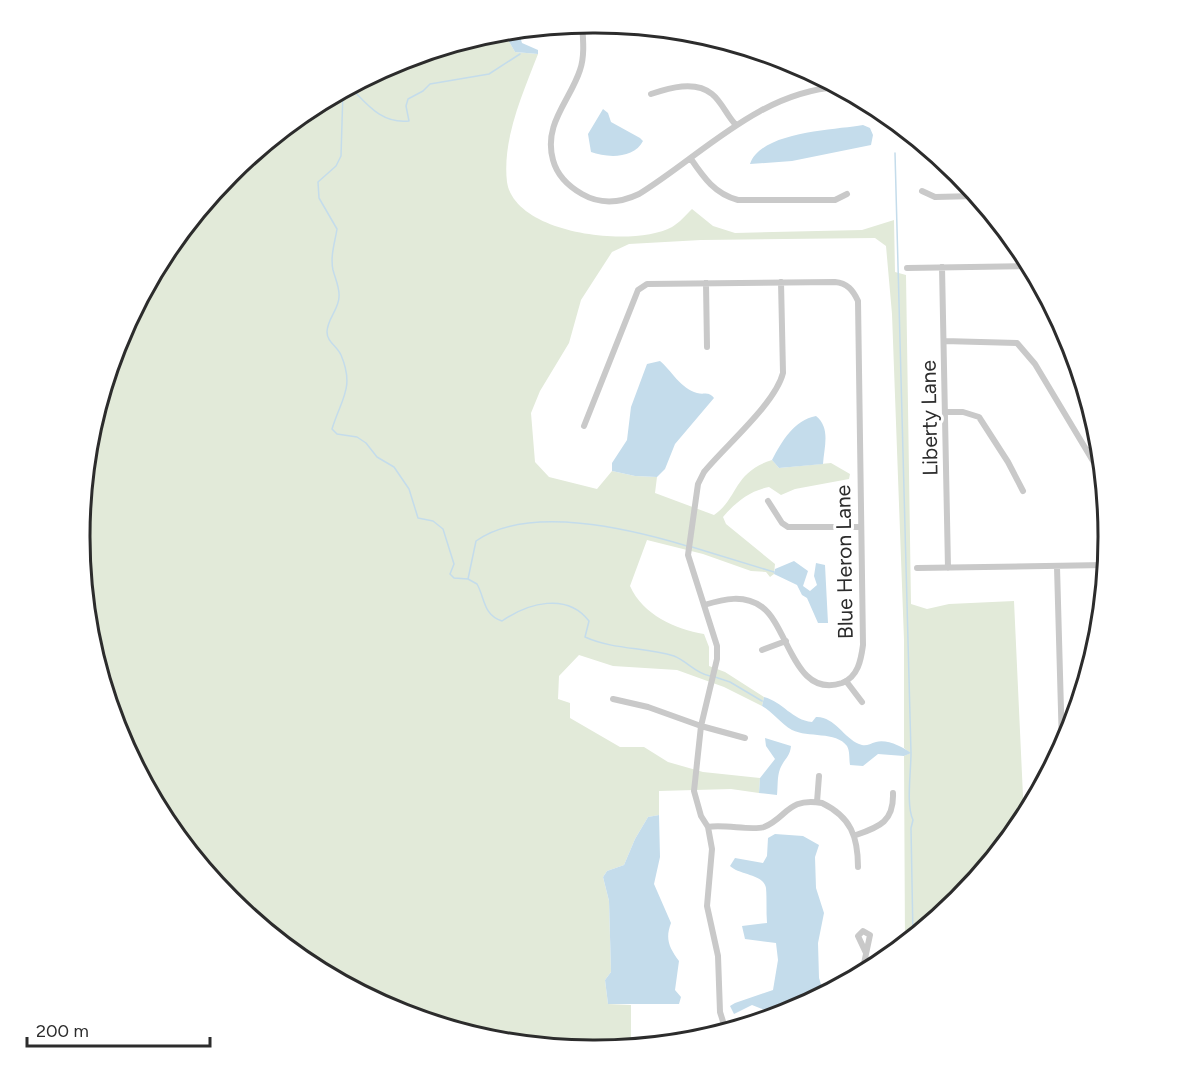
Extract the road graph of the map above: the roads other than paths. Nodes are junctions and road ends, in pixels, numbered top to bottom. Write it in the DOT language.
graph roads {
  1 [pos="582,33"];
  2 [pos="825,89"];
  3 [pos="651,93"];
  4 [pos="736,125"];
  5 [pos="692,159"];
  6 [pos="922,191"];
  7 [pos="847,194"];
  8 [pos="965,196"];
  9 [pos="1019,266"];
  10 [pos="942,267"];
  11 [pos="907,268"];
  12 [pos="781,282"];
  13 [pos="706,283"];
  14 [pos="944,341"];
  15 [pos="707,347"];
  16 [pos="946,412"];
  17 [pos="584,426"];
  18 [pos="1088,452"];
  19 [pos="1091,457"];
  20 [pos="1023,491"];
  21 [pos="768,501"];
  22 [pos="860,527"];
  23 [pos="1096,565"];
  24 [pos="1058,567"];
  25 [pos="917,568"];
  26 [pos="948,568"];
  27 [pos="704,605"];
  28 [pos="786,641"];
  29 [pos="762,650"];
  30 [pos="846,681"];
  31 [pos="613,699"];
  32 [pos="862,702"];
  33 [pos="1061,723"];
  34 [pos="701,726"];
  35 [pos="745,738"];
  36 [pos="819,776"];
  37 [pos="893,793"];
  38 [pos="817,802"];
  39 [pos="708,827"];
  40 [pos="856,835"];
  41 [pos="858,867"];
  42 [pos="866,953"];
  43 [pos="864,961"];
  44 [pos="724,1023"];
  1 -- 5 [label="street"];
  2 -- 4 [label="street"];
  3 -- 4 [label="street"];
  4 -- 5 [label="street"];
  5 -- 7 [label="street"];
  6 -- 8 [label="street"];
  9 -- 10 [label="street"];
  10 -- 11 [label="street"];
  10 -- 14 [label="street, Liberty Lane"];
  12 -- 13 [label="street"];
  12 -- 22 [label="street, Blue Heron Lane"];
  12 -- 27 [label="street"];
  13 -- 15 [label="street"];
  13 -- 17 [label="street"];
  14 -- 16 [label="street, Liberty Lane"];
  14 -- 18 [label="street"];
  16 -- 20 [label="street"];
  16 -- 26 [label="street, Liberty Lane"];
  18 -- 19 [label="street"];
  21 -- 22 [label="street"];
  22 -- 30 [label="street, Blue Heron Lane"];
  23 -- 24 [label="street"];
  24 -- 26 [label="street"];
  24 -- 33 [label="street"];
  25 -- 26 [label="street"];
  27 -- 28 [label="street"];
  27 -- 34 [label="street"];
  28 -- 29 [label="street"];
  28 -- 30 [label="street"];
  30 -- 32 [label="street"];
  31 -- 34 [label="street"];
  34 -- 35 [label="street"];
  34 -- 39 [label="street"];
  36 -- 38 [label="street"];
  37 -- 40 [label="street"];
  38 -- 39 [label="street"];
  38 -- 40 [label="street"];
  39 -- 44 [label="street"];
  40 -- 41 [label="street"];
  42 -- 43 [label="street"];
}
